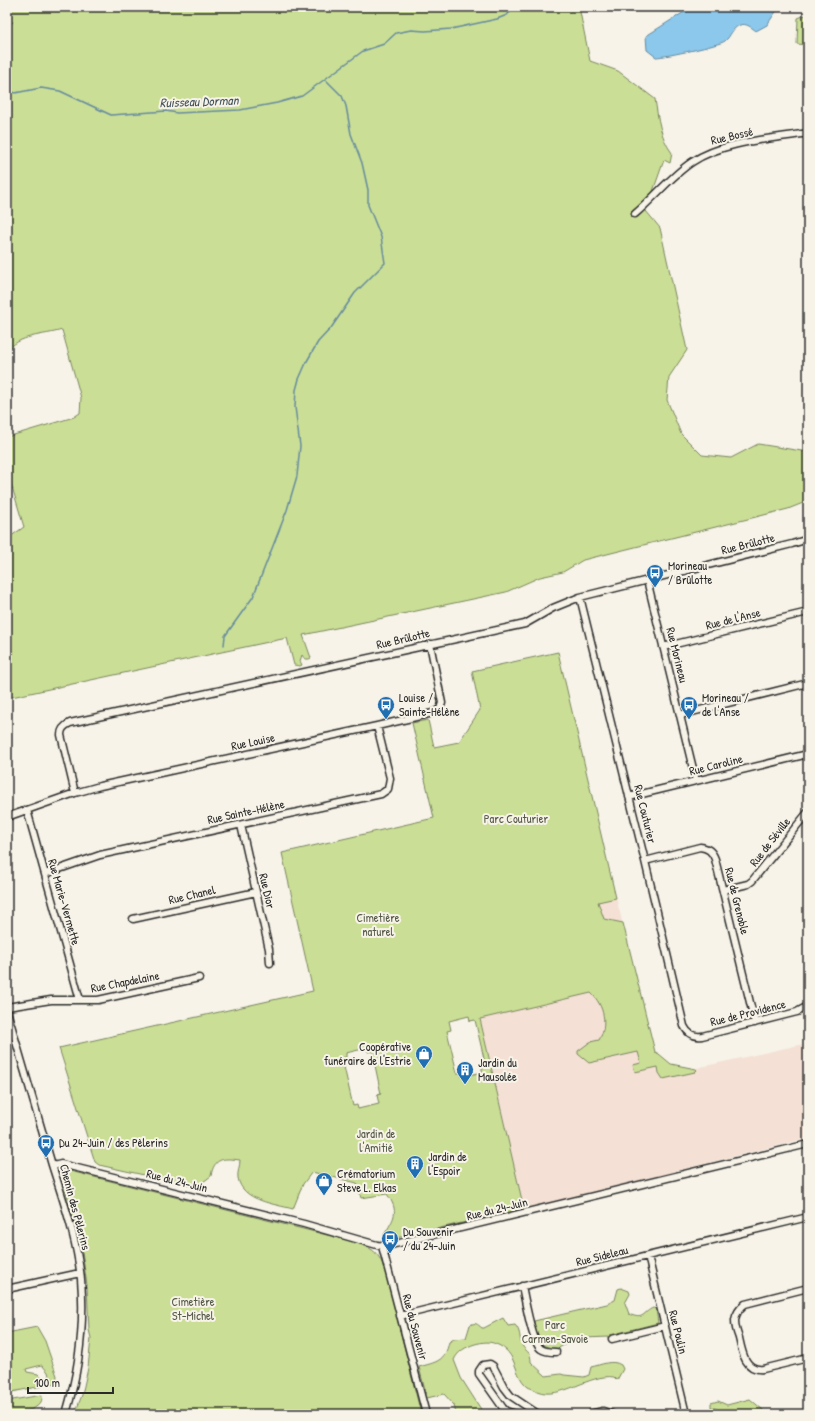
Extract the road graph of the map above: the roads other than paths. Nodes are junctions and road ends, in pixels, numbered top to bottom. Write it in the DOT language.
graph roads {
  1 [pos="808,133"];
  2 [pos="635,214"];
  3 [pos="808,539"];
  4 [pos="647,580"];
  5 [pos="580,597"];
  6 [pos="808,612"];
  7 [pos="430,644"];
  8 [pos="663,647"];
  9 [pos="808,683"];
  10 [pos="680,715"];
  11 [pos="377,726"];
  12 [pos="808,754"];
  13 [pos="696,781"];
  14 [pos="75,793"];
  15 [pos="629,798"];
  16 [pos="27,810"];
  17 [pos="808,812"];
  18 [pos="7,817"];
  19 [pos="241,825"];
  20 [pos="645,861"];
  21 [pos="45,874"];
  22 [pos="723,890"];
  23 [pos="256,892"];
  24 [pos="133,919"];
  25 [pos="270,963"];
  26 [pos="199,978"];
  27 [pos="80,1000"];
  28 [pos="808,1006"];
  29 [pos="7,1008"];
  30 [pos="7,1011"];
  31 [pos="754,1023"];
  32 [pos="691,1035"];
  33 [pos="808,1144"];
  34 [pos="53,1166"];
  35 [pos="808,1217"];
  36 [pos="382,1246"];
  37 [pos="648,1256"];
  38 [pos="80,1273"];
  39 [pos="522,1286"];
  40 [pos="808,1288"];
  41 [pos="7,1290"];
  42 [pos="400,1316"];
  43 [pos="665,1326"];
  44 [pos="612,1339"];
  45 [pos="556,1352"];
  46 [pos="808,1358"];
  47 [pos="506,1391"];
  48 [pos="498,1400"];
  49 [pos="66,1414"];
  50 [pos="426,1414"];
  51 [pos="516,1414"];
  52 [pos="538,1414"];
  53 [pos="590,1414"];
  54 [pos="612,1414"];
  55 [pos="686,1414"];
  1 -- 2 [label="street, Rue Bossé"];
  3 -- 4 [label="street, Rue Brûlotte"];
  4 -- 5 [label="street, Rue Brûlotte"];
  4 -- 8 [label="street, Rue Morineau"];
  5 -- 7 [label="street, Rue Brûlotte"];
  5 -- 15 [label="street, Rue Couturier"];
  6 -- 8 [label="street, Rue de l'Anse"];
  7 -- 11 [label="street, Rue Louise"];
  7 -- 14 [label="street, Rue Brûlotte"];
  8 -- 10 [label="street, Rue Morineau"];
  9 -- 10 [label="street"];
  10 -- 13 [label="street, Rue Morineau"];
  11 -- 14 [label="street, Rue Louise"];
  11 -- 19 [label="street, Rue Sainte-Hélène"];
  12 -- 13 [label="street, Rue Caroline"];
  13 -- 15 [label="street, Rue Caroline"];
  14 -- 16 [label="street, Rue Louise"];
  15 -- 20 [label="street, Rue Couturier"];
  16 -- 18 [label="street, Rue Louise"];
  16 -- 21 [label="street, Rue Marie-Vermette"];
  17 -- 22 [label="street, Rue de Séville"];
  19 -- 21 [label="street, Rue Sainte-Hélène"];
  19 -- 23 [label="street, Rue Dior"];
  20 -- 22 [label="street, Rue de Grenoble"];
  20 -- 32 [label="street, Rue Couturier"];
  21 -- 27 [label="street, Rue Marie-Vermette"];
  22 -- 31 [label="street, Rue de Grenoble"];
  23 -- 24 [label="street, Rue Chanel"];
  23 -- 25 [label="street, Rue Dior"];
  26 -- 27 [label="street, Rue Chapdelaine"];
  27 -- 29 [label="street, Rue Chapdelaine"];
  28 -- 31 [label="street, Rue de Providence"];
  30 -- 34 [label="street, Chemin des Pèlerins"];
  31 -- 32 [label="street, Rue de Providence"];
  33 -- 36 [label="street, Rue du 24-Juin"];
  34 -- 36 [label="street, Rue du 24-Juin"];
  34 -- 38 [label="street, Chemin des Pèlerins"];
  35 -- 37 [label="street, Rue Sideleau"];
  36 -- 42 [label="street, Rue du Souvenir"];
  37 -- 39 [label="street, Rue Sideleau"];
  37 -- 43 [label="street, Rue Poulin"];
  38 -- 41 [label="street"];
  38 -- 49 [label="street, Chemin des Pèlerins"];
  39 -- 42 [label="street, Rue Sideleau"];
  39 -- 45 [label="street"];
  40 -- 46 [label="street"];
  42 -- 50 [label="street, Rue du Souvenir"];
  43 -- 44 [label="street"];
  43 -- 55 [label="street, Rue Poulin"];
  47 -- 48 [label="street"];
  47 -- 48 [label="street"];
  47 -- 52 [label="street"];
  48 -- 51 [label="street"];
  53 -- 54 [label="street"];
}
